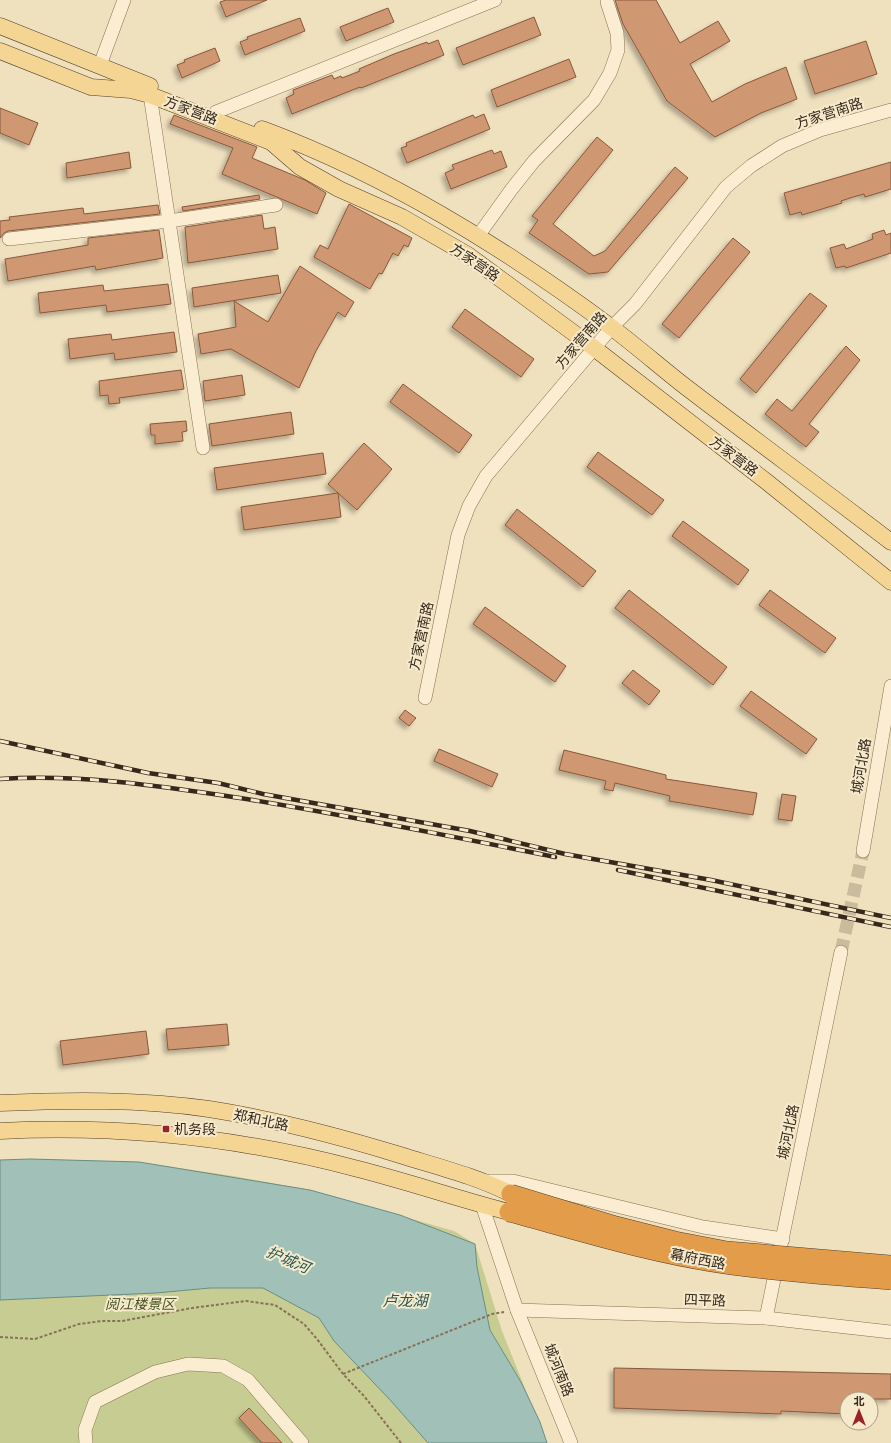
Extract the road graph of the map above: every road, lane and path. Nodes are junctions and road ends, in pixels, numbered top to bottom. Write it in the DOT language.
graph roads {
  1 [pos="124,0"];
  2 [pos="495,0"];
  3 [pos="607,2"];
  4 [pos="0,26"];
  5 [pos="0,51"];
  6 [pos="100,66"];
  7 [pos="150,90"];
  8 [pos="891,110"];
  9 [pos="216,112"];
  10 [pos="276,205"];
  11 [pos="169,221"];
  12 [pos="478,236"];
  13 [pos="9,239"];
  14 [pos="612,327"];
  15 [pos="594,348"];
  16 [pos="203,448"];
  17 [pos="891,542"];
  18 [pos="891,582"];
  19 [pos="891,686"];
  20 [pos="425,698"];
  21 [pos="862,851"];
  22 [pos="841,952"];
  23 [pos="0,1103"];
  24 [pos="0,1131"];
  25 [pos="487,1181"];
  26 [pos="510,1203"];
  27 [pos="482,1205"];
  28 [pos="783,1239"];
  29 [pos="891,1264"];
  30 [pos="891,1280"];
  31 [pos="517,1310"];
  32 [pos="492,1314"];
  33 [pos="766,1318"];
  34 [pos="891,1332"];
  35 [pos="0,1337"];
  36 [pos="343,1374"];
  37 [pos="86,1443"];
  38 [pos="302,1443"];
  39 [pos="401,1443"];
  40 [pos="570,1443"];
  1 -- 6 [label="street"];
  2 -- 9 [label="street"];
  3 -- 12 [label="street"];
  4 -- 6 [label="main road, 方家营路"];
  5 -- 7 [label="main road, 方家营路"];
  6 -- 7 [label="main road, 方家营路"];
  7 -- 9 [label="main road, 方家营路"];
  7 -- 11 [label="street"];
  7 -- 15 [label="main road, 方家营路"];
  8 -- 14 [label="street, 方家营南路"];
  9 -- 12 [label="main road, 方家营路"];
  10 -- 11 [label="street"];
  11 -- 13 [label="street"];
  11 -- 16 [label="street"];
  12 -- 14 [label="main road, 方家营路"];
  14 -- 15 [label="street, 方家营南路"];
  14 -- 17 [label="main road, 方家营路"];
  15 -- 18 [label="main road, 方家营路"];
  15 -- 20 [label="street, 方家营南路"];
  19 -- 21 [label="street, 城河北路"];
  22 -- 28 [label="street, 城河北路"];
  23 -- 25 [label="main road, 郑和北路"];
  24 -- 27 [label="main road, 郑和北路"];
  25 -- 26 [label="main road, 郑和北路"];
  25 -- 28 [label="street"];
  26 -- 27 [label="main road, 郑和北路"];
  26 -- 29 [label="highway, 幕府西路, bridge"];
  26 -- 30 [label="highway, 幕府西路, bridge"];
  27 -- 31 [label="street, 城河南路"];
  28 -- 33 [label="street, 城河北路"];
  31 -- 33 [label="street, 四平路"];
  31 -- 40 [label="street, 城河南路"];
  32 -- 36 [label="path"];
  33 -- 34 [label="street, 四平路"];
  35 -- 36 [label="path"];
  36 -- 39 [label="path"];
  37 -- 38 [label="street"];
}
